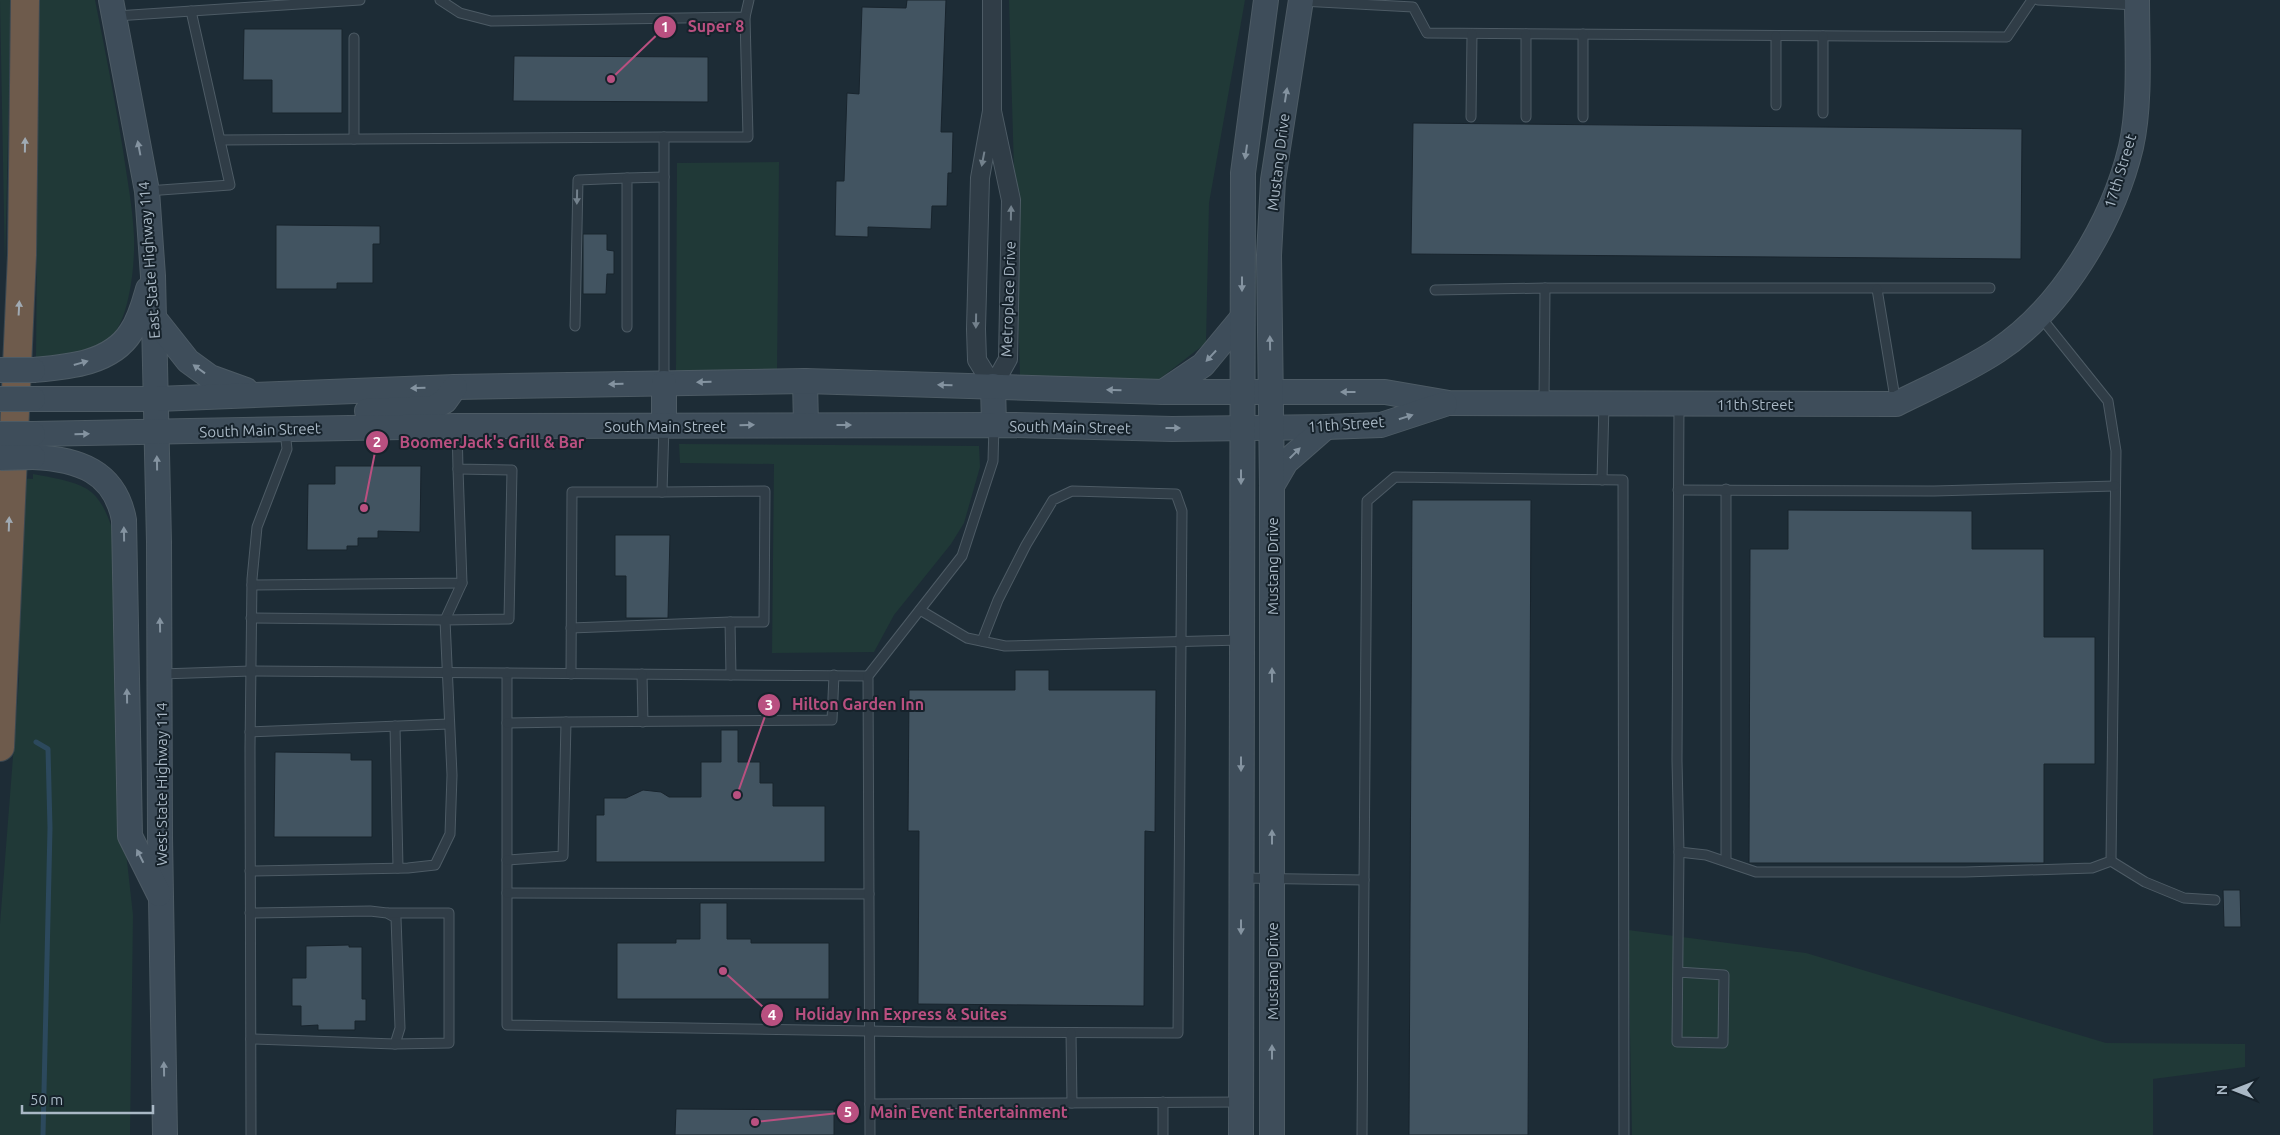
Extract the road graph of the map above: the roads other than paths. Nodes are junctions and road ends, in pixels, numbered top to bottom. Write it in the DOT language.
graph roads {
  1 [pos="26,0"];
  2 [pos="360,0"];
  3 [pos="440,0"];
  4 [pos="749,0"];
  5 [pos="992,0"];
  6 [pos="1266,0"];
  7 [pos="2032,0"];
  8 [pos="2038,0"];
  9 [pos="1300,1"];
  10 [pos="2137,2"];
  11 [pos="1415,3"];
  12 [pos="112,8"];
  13 [pos="191,11"];
  14 [pos="745,17"];
  15 [pos="1472,34"];
  16 [pos="1526,34"];
  17 [pos="1584,34"];
  18 [pos="1776,36"];
  19 [pos="1823,36"];
  20 [pos="354,38"];
  21 [pos="1776,105"];
  22 [pos="992,111"];
  23 [pos="1823,113"];
  24 [pos="1471,117"];
  25 [pos="1526,117"];
  26 [pos="1583,117"];
  27 [pos="664,137"];
  28 [pos="354,139"];
  29 [pos="220,140"];
  30 [pos="664,176"];
  31 [pos="627,178"];
  32 [pos="147,191"];
  33 [pos="153,276"];
  34 [pos="1545,288"];
  35 [pos="1990,288"];
  36 [pos="1877,289"];
  37 [pos="1435,290"];
  38 [pos="2037,316"];
  39 [pos="154,318"];
  40 [pos="1242,318"];
  41 [pos="575,326"];
  42 [pos="627,326"];
  43 [pos="0,370"];
  44 [pos="805,381"];
  45 [pos="664,383"];
  46 [pos="455,386"];
  47 [pos="993,386"];
  48 [pos="1163,392"];
  49 [pos="1241,392"];
  50 [pos="1270,392"];
  51 [pos="260,394"];
  52 [pos="0,399"];
  53 [pos="156,399"];
  54 [pos="1449,402"];
  55 [pos="1544,402"];
  56 [pos="1604,403"];
  57 [pos="1679,404"];
  58 [pos="1896,404"];
  59 [pos="806,425"];
  60 [pos="994,425"];
  61 [pos="457,426"];
  62 [pos="664,426"];
  63 [pos="320,427"];
  64 [pos="1271,427"];
  65 [pos="1326,427"];
  66 [pos="1241,428"];
  67 [pos="285,429"];
  68 [pos="156,433"];
  69 [pos="0,434"];
  70 [pos="33,446"];
  71 [pos="0,458"];
  72 [pos="458,469"];
  73 [pos="1602,480"];
  74 [pos="1272,486"];
  75 [pos="2115,486"];
  76 [pos="1726,489"];
  77 [pos="1678,490"];
  78 [pos="662,492"];
  79 [pos="462,583"];
  80 [pos="252,585"];
  81 [pos="920,610"];
  82 [pos="251,618"];
  83 [pos="446,620"];
  84 [pos="730,622"];
  85 [pos="571,628"];
  86 [pos="1241,640"];
  87 [pos="982,641"];
  88 [pos="1181,641"];
  89 [pos="251,671"];
  90 [pos="447,673"];
  91 [pos="507,673"];
  92 [pos="161,674"];
  93 [pos="570,674"];
  94 [pos="642,674"];
  95 [pos="731,675"];
  96 [pos="834,676"];
  97 [pos="868,676"];
  98 [pos="566,722"];
  99 [pos="643,722"];
  100 [pos="507,723"];
  101 [pos="449,724"];
  102 [pos="395,726"];
  103 [pos="250,732"];
  104 [pos="0,747"];
  105 [pos="1679,852"];
  106 [pos="507,860"];
  107 [pos="1726,861"];
  108 [pos="2111,861"];
  109 [pos="398,868"];
  110 [pos="250,871"];
  111 [pos="1241,878"];
  112 [pos="1272,878"];
  113 [pos="1364,880"];
  114 [pos="507,893"];
  115 [pos="869,894"];
  116 [pos="162,900"];
  117 [pos="2215,900"];
  118 [pos="250,913"];
  119 [pos="388,913"];
  120 [pos="1678,972"];
  121 [pos="870,1030"];
  122 [pos="1071,1033"];
  123 [pos="251,1039"];
  124 [pos="395,1044"];
  125 [pos="1272,1101"];
  126 [pos="1163,1102"];
  127 [pos="1241,1102"];
  128 [pos="1072,1103"];
  129 [pos="870,1104"];
  130 [pos="165,1135"];
  131 [pos="251,1135"];
  132 [pos="870,1135"];
  133 [pos="1163,1135"];
  134 [pos="1240,1135"];
  135 [pos="1272,1135"];
  136 [pos="1362,1135"];
  137 [pos="1624,1135"];
  104 -- 1 [label="highway, one-way"];
  2 -- 13 [label="lane"];
  3 -- 14 [label="lane"];
  4 -- 14 [label="lane"];
  5 -- 22 [label="street, Metroplace Drive"];
  6 -- 40 [label="main road, Mustang Drive, one-way"];
  7 -- 19 [label="lane"];
  8 -- 10 [label="lane"];
  9 -- 11 [label="lane"];
  50 -- 9 [label="main road, Mustang Drive, one-way"];
  10 -- 38 [label="main road, 17th Street"];
  11 -- 15 [label="lane"];
  12 -- 13 [label="lane"];
  32 -- 12 [label="main road, East State Highway 114, one-way"];
  13 -- 29 [label="lane"];
  14 -- 27 [label="lane"];
  15 -- 16 [label="lane"];
  15 -- 24 [label="lane"];
  16 -- 17 [label="lane"];
  16 -- 25 [label="lane"];
  17 -- 18 [label="lane"];
  17 -- 26 [label="lane"];
  18 -- 19 [label="lane"];
  18 -- 21 [label="lane"];
  19 -- 23 [label="lane"];
  20 -- 28 [label="lane"];
  22 -- 47 [label="street, Metroplace Drive, one-way"];
  47 -- 22 [label="street, Metroplace Drive, one-way"];
  27 -- 28 [label="lane"];
  27 -- 30 [label="lane"];
  28 -- 29 [label="lane"];
  29 -- 32 [label="lane"];
  30 -- 31 [label="lane"];
  30 -- 45 [label="lane"];
  31 -- 41 [label="lane, one-way"];
  31 -- 42 [label="lane"];
  32 -- 33 [label="main road, East State Highway 114"];
  33 -- 39 [label="main road, East State Highway 114"];
  43 -- 33 [label="main road, one-way, bridge"];
  34 -- 36 [label="lane"];
  34 -- 37 [label="lane"];
  34 -- 55 [label="lane"];
  35 -- 36 [label="lane"];
  36 -- 58 [label="lane"];
  38 -- 58 [label="main road, 11th Street"];
  38 -- 75 [label="lane"];
  51 -- 39 [label="main road, one-way"];
  39 -- 53 [label="main road, East State Highway 114"];
  40 -- 48 [label="main road, one-way"];
  40 -- 49 [label="main road, Mustang Drive"];
  44 -- 45 [label="main road, one-way"];
  47 -- 44 [label="main road, one-way"];
  44 -- 59 [label="main road"];
  45 -- 46 [label="main road, one-way"];
  45 -- 62 [label="main road"];
  46 -- 51 [label="main road, one-way"];
  46 -- 63 [label="main road"];
  48 -- 47 [label="main road, one-way"];
  47 -- 60 [label="main road"];
  48 -- 49 [label="main road"];
  49 -- 50 [label="main road"];
  49 -- 66 [label="main road, Mustang Drive"];
  54 -- 50 [label="main road, 11th Street, one-way"];
  50 -- 64 [label="main road, Mustang Drive"];
  51 -- 53 [label="main road"];
  52 -- 53 [label="main road, bridge"];
  53 -- 68 [label="main road, East State Highway 114"];
  54 -- 55 [label="main road, 11th Street"];
  65 -- 54 [label="main road, 11th Street, one-way"];
  55 -- 56 [label="main road, 11th Street"];
  56 -- 57 [label="main road, 11th Street"];
  56 -- 73 [label="lane"];
  57 -- 58 [label="main road, 11th Street"];
  57 -- 77 [label="lane"];
  59 -- 60 [label="main road, South Main Street, one-way"];
  62 -- 59 [label="main road, South Main Street, one-way"];
  60 -- 66 [label="main road, South Main Street, one-way"];
  60 -- 81 [label="lane"];
  61 -- 62 [label="main road, South Main Street"];
  61 -- 63 [label="main road, South Main Street"];
  61 -- 72 [label="lane"];
  62 -- 78 [label="lane"];
  63 -- 67 [label="main road, South Main Street"];
  64 -- 65 [label="main road, 11th Street"];
  64 -- 66 [label="main road, South Main Street"];
  64 -- 74 [label="main road, Mustang Drive"];
  74 -- 65 [label="main road, one-way"];
  66 -- 86 [label="main road, Mustang Drive, one-way"];
  67 -- 68 [label="main road, South Main Street"];
  67 -- 80 [label="lane"];
  70 -- 68 [label="main road, South Main Street, one-way"];
  92 -- 68 [label="main road, West State Highway 114, one-way"];
  69 -- 70 [label="main road, South Main Street, bridge"];
  70 -- 71 [label="main road, bridge"];
  116 -- 70 [label="main road, one-way"];
  72 -- 79 [label="lane"];
  72 -- 83 [label="lane"];
  73 -- 113 [label="lane"];
  73 -- 137 [label="lane"];
  112 -- 74 [label="main road, Mustang Drive, one-way"];
  75 -- 76 [label="lane"];
  75 -- 108 [label="lane"];
  76 -- 77 [label="lane"];
  76 -- 107 [label="lane"];
  77 -- 105 [label="lane"];
  78 -- 84 [label="lane"];
  78 -- 85 [label="lane"];
  79 -- 80 [label="lane"];
  79 -- 83 [label="lane"];
  80 -- 82 [label="lane"];
  81 -- 87 [label="lane"];
  81 -- 97 [label="lane"];
  82 -- 83 [label="lane"];
  82 -- 89 [label="lane"];
  83 -- 90 [label="lane"];
  84 -- 85 [label="lane"];
  84 -- 95 [label="lane"];
  85 -- 93 [label="lane"];
  86 -- 88 [label="lane"];
  86 -- 111 [label="main road, Mustang Drive, one-way"];
  87 -- 88 [label="lane"];
  87 -- 88 [label="lane"];
  88 -- 122 [label="lane"];
  89 -- 90 [label="lane"];
  89 -- 92 [label="lane"];
  89 -- 103 [label="lane"];
  90 -- 91 [label="lane"];
  90 -- 101 [label="lane"];
  91 -- 93 [label="lane"];
  91 -- 100 [label="lane"];
  92 -- 116 [label="main road, West State Highway 114"];
  93 -- 94 [label="lane"];
  94 -- 95 [label="lane"];
  94 -- 99 [label="lane"];
  95 -- 96 [label="lane"];
  96 -- 97 [label="lane"];
  96 -- 99 [label="lane"];
  97 -- 115 [label="lane"];
  98 -- 99 [label="lane"];
  98 -- 100 [label="lane"];
  98 -- 106 [label="lane"];
  100 -- 106 [label="lane"];
  101 -- 102 [label="lane"];
  101 -- 109 [label="lane"];
  102 -- 103 [label="lane"];
  102 -- 109 [label="lane"];
  103 -- 110 [label="lane"];
  105 -- 107 [label="lane"];
  105 -- 120 [label="lane"];
  106 -- 114 [label="lane"];
  107 -- 108 [label="lane"];
  108 -- 117 [label="lane"];
  109 -- 110 [label="lane"];
  110 -- 118 [label="lane"];
  111 -- 112 [label="lane"];
  111 -- 127 [label="main road, Mustang Drive, one-way"];
  112 -- 113 [label="lane"];
  125 -- 112 [label="main road, Mustang Drive, one-way"];
  113 -- 136 [label="lane"];
  114 -- 115 [label="lane"];
  114 -- 121 [label="lane"];
  115 -- 121 [label="lane"];
  130 -- 116 [label="main road, West State Highway 114, one-way"];
  118 -- 119 [label="lane"];
  118 -- 123 [label="lane"];
  119 -- 124 [label="lane"];
  119 -- 124 [label="lane"];
  120 -- 120 [label="lane"];
  121 -- 122 [label="lane"];
  121 -- 129 [label="lane"];
  122 -- 128 [label="lane"];
  123 -- 124 [label="lane"];
  123 -- 131 [label="lane"];
  125 -- 127 [label="main road"];
  125 -- 135 [label="main road, Mustang Drive"];
  126 -- 127 [label="lane"];
  126 -- 128 [label="lane"];
  126 -- 133 [label="lane"];
  127 -- 134 [label="main road, Mustang Drive"];
  128 -- 129 [label="lane"];
  129 -- 132 [label="lane"];
}
